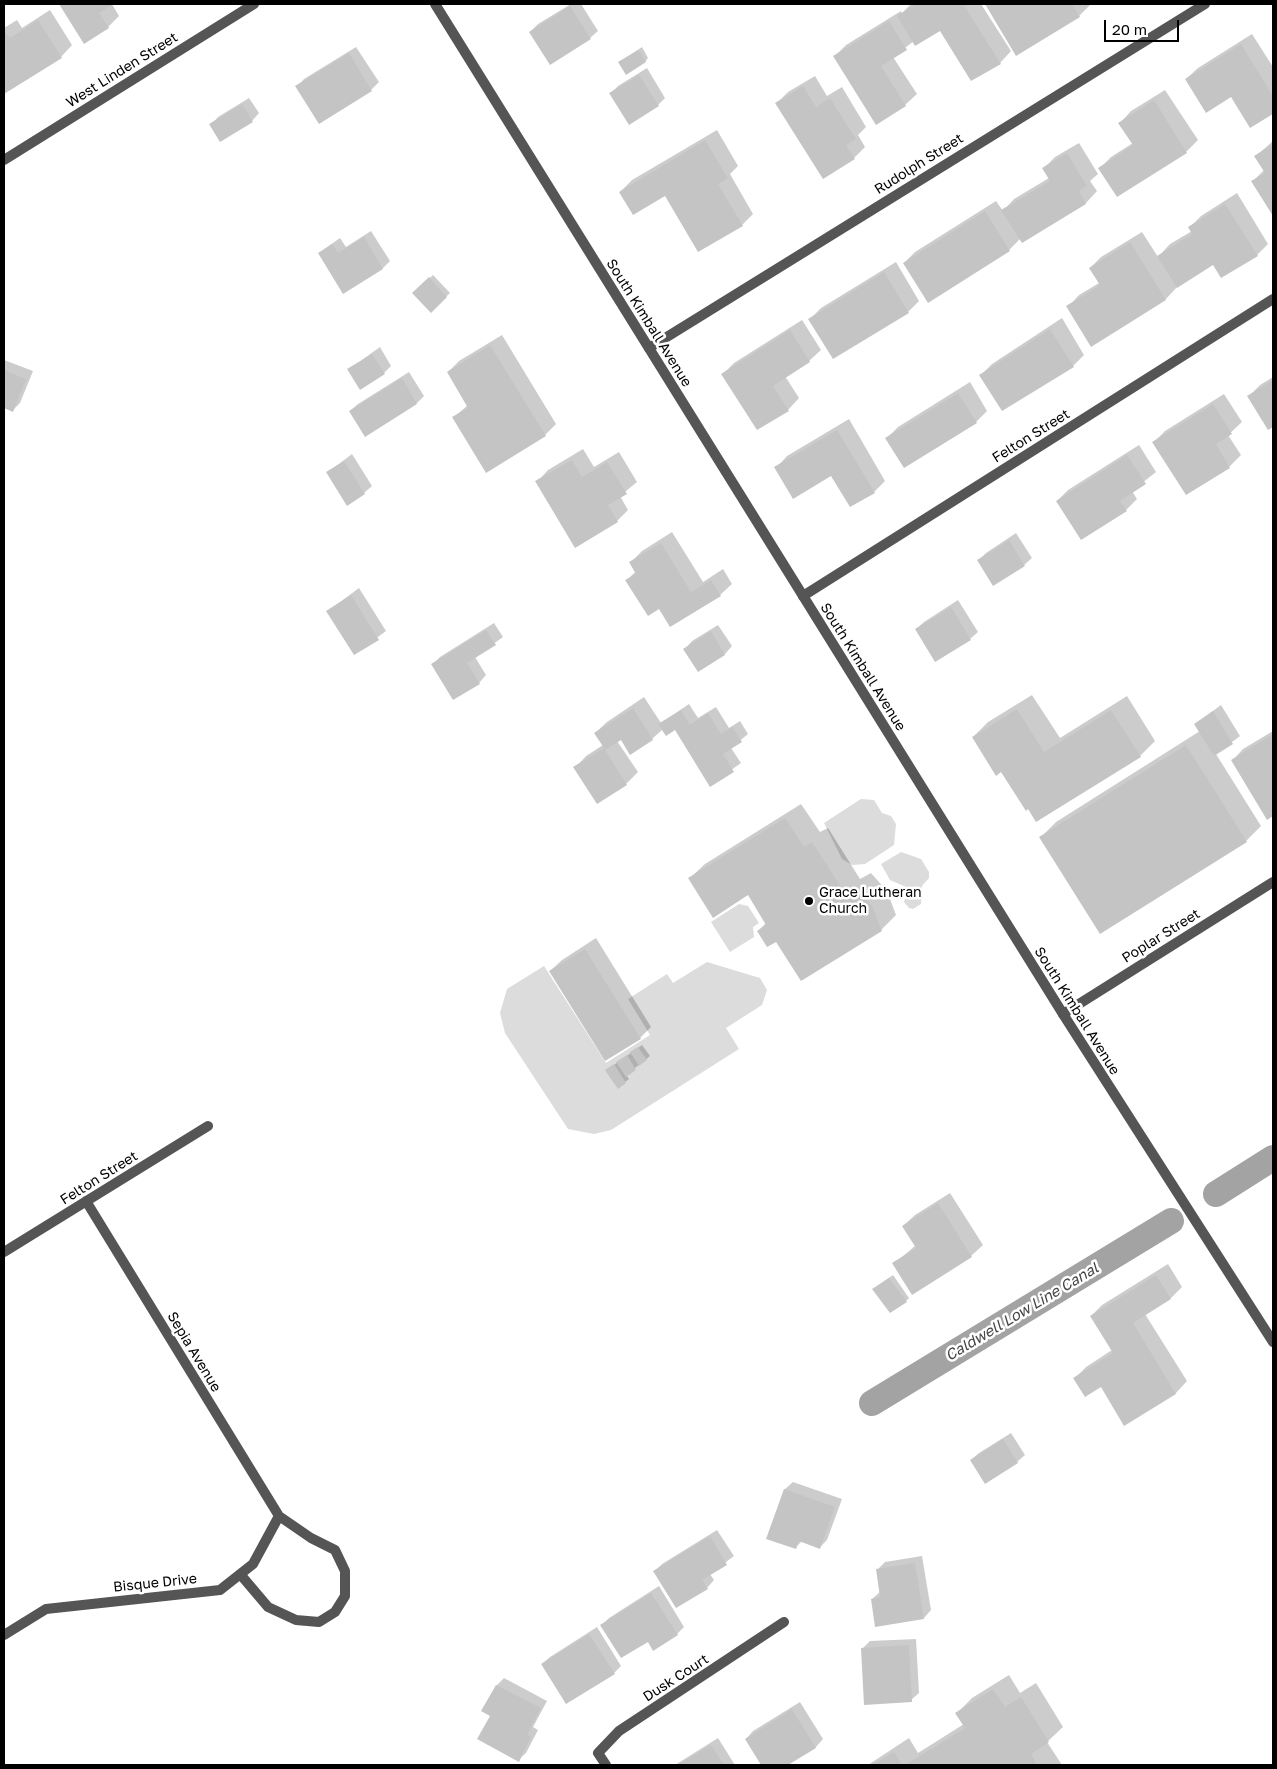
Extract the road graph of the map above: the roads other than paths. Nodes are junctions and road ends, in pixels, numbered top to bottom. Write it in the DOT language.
graph roads {
  1 [pos="254,4"];
  2 [pos="435,4"];
  3 [pos="1204,4"];
  4 [pos="4,160"];
  5 [pos="1273,299"];
  6 [pos="649,348"];
  7 [pos="803,596"];
  8 [pos="1273,882"];
  9 [pos="1063,1014"];
  10 [pos="208,1126"];
  11 [pos="86,1201"];
  12 [pos="4,1252"];
  13 [pos="1273,1342"];
  14 [pos="279,1516"];
  15 [pos="240,1574"];
  16 [pos="784,1622"];
  17 [pos="4,1635"];
  18 [pos="606,1765"];
  1 -- 4 [label="street, West Linden Street"];
  2 -- 6 [label="street, South Kimball Avenue"];
  3 -- 6 [label="street, Rudolph Street"];
  5 -- 7 [label="street, Felton Street"];
  6 -- 7 [label="street, South Kimball Avenue"];
  7 -- 9 [label="street, South Kimball Avenue"];
  8 -- 9 [label="street, Poplar Street"];
  9 -- 13 [label="street, South Kimball Avenue"];
  10 -- 11 [label="street, Felton Street"];
  11 -- 12 [label="street, Felton Street"];
  11 -- 14 [label="street, Sepia Avenue"];
  14 -- 15 [label="street, Bisque Drive"];
  14 -- 15 [label="street"];
  15 -- 17 [label="street, Bisque Drive"];
  16 -- 18 [label="street, Dusk Court"];
}
